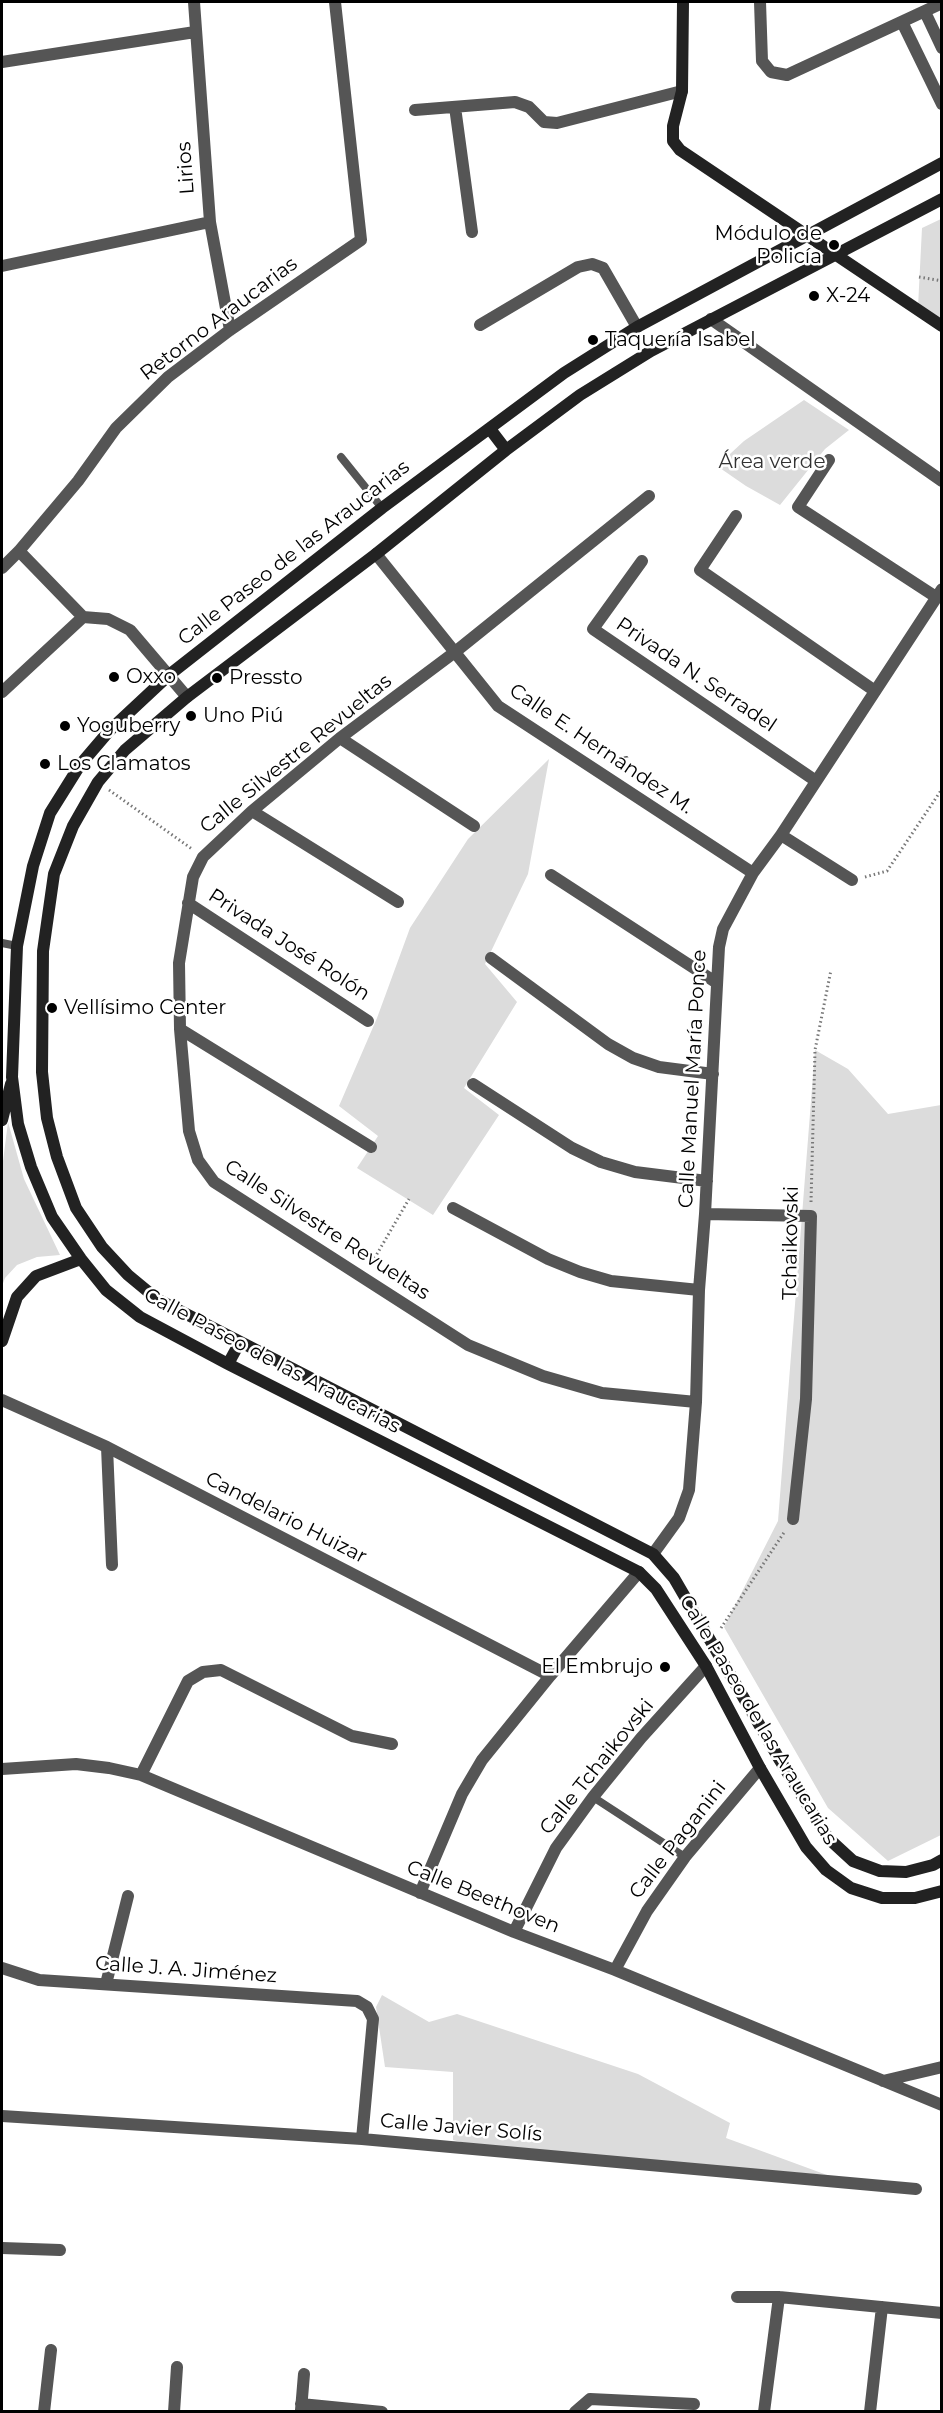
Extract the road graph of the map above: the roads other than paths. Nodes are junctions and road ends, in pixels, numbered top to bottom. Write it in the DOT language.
graph roads {
  1 [pos="194,2"];
  2 [pos="335,2"];
  3 [pos="683,2"];
  4 [pos="760,2"];
  5 [pos="942,3"];
  6 [pos="925,12"];
  7 [pos="902,22"];
  8 [pos="195,32"];
  9 [pos="942,48"];
  10 [pos="2,62"];
  11 [pos="682,91"];
  12 [pos="942,104"];
  13 [pos="455,106"];
  14 [pos="415,110"];
  15 [pos="942,163"];
  16 [pos="942,199"];
  17 [pos="210,222"];
  18 [pos="472,232"];
  19 [pos="808,236"];
  20 [pos="837,255"];
  21 [pos="2,266"];
  22 [pos="711,319"];
  23 [pos="480,325"];
  24 [pos="942,326"];
  25 [pos="637,327"];
  26 [pos="230,330"];
  27 [pos="490,429"];
  28 [pos="506,450"];
  29 [pos="341,458"];
  30 [pos="829,460"];
  31 [pos="942,481"];
  32 [pos="649,496"];
  33 [pos="382,507"];
  34 [pos="736,516"];
  35 [pos="19,551"];
  36 [pos="376,554"];
  37 [pos="642,561"];
  38 [pos="2,568"];
  39 [pos="939,593"];
  40 [pos="83,617"];
  41 [pos="455,652"];
  42 [pos="169,675"];
  43 [pos="875,691"];
  44 [pos="2,692"];
  45 [pos="187,697"];
  46 [pos="340,738"];
  47 [pos="816,781"];
  48 [pos="252,811"];
  49 [pos="474,826"];
  50 [pos="781,835"];
  51 [pos="753,873"];
  52 [pos="551,875"];
  53 [pos="852,880"];
  54 [pos="398,902"];
  55 [pos="189,903"];
  56 [pos="2,943"];
  57 [pos="17,946"];
  58 [pos="491,958"];
  59 [pos="717,982"];
  60 [pos="368,1021"];
  61 [pos="180,1029"];
  62 [pos="713,1074"];
  63 [pos="12,1077"];
  64 [pos="473,1084"];
  65 [pos="2,1119"];
  66 [pos="371,1147"];
  67 [pos="707,1181"];
  68 [pos="453,1208"];
  69 [pos="705,1214"];
  70 [pos="81,1260"];
  71 [pos="699,1290"];
  72 [pos="2,1341"];
  73 [pos="240,1342"];
  74 [pos="228,1364"];
  75 [pos="2,1400"];
  76 [pos="696,1402"];
  77 [pos="107,1448"];
  78 [pos="793,1519"];
  79 [pos="653,1554"];
  80 [pos="112,1565"];
  81 [pos="639,1572"];
  82 [pos="706,1666"];
  83 [pos="550,1676"];
  84 [pos="392,1744"];
  85 [pos="2,1768"];
  86 [pos="760,1768"];
  87 [pos="141,1775"];
  88 [pos="593,1797"];
  89 [pos="685,1857"];
  90 [pos="942,1860"];
  91 [pos="942,1891"];
  92 [pos="420,1893"];
  93 [pos="128,1896"];
  94 [pos="514,1932"];
  95 [pos="2,1968"];
  96 [pos="615,1970"];
  97 [pos="106,1984"];
  98 [pos="942,2067"];
  99 [pos="884,2081"];
  100 [pos="942,2105"];
  101 [pos="2,2116"];
  102 [pos="362,2139"];
  103 [pos="916,2189"];
  104 [pos="2,2248"];
  105 [pos="60,2250"];
  106 [pos="736,2296"];
  107 [pos="779,2297"];
  108 [pos="882,2307"];
  109 [pos="942,2313"];
  110 [pos="51,2350"];
  111 [pos="177,2367"];
  112 [pos="304,2374"];
  113 [pos="694,2404"];
  114 [pos="301,2408"];
  115 [pos="44,2412"];
  116 [pos="174,2412"];
  117 [pos="382,2412"];
  118 [pos="575,2412"];
  119 [pos="764,2412"];
  120 [pos="870,2412"];
  1 -- 8 [label="street, Lirios"];
  2 -- 26 [label="street, Retorno Araucarias"];
  3 -- 11 [label="main road"];
  4 -- 7 [label="street"];
  5 -- 6 [label="street"];
  6 -- 7 [label="street"];
  6 -- 9 [label="street"];
  7 -- 12 [label="street"];
  8 -- 10 [label="street"];
  8 -- 17 [label="street, Lirios"];
  11 -- 13 [label="street"];
  11 -- 19 [label="main road"];
  13 -- 14 [label="street"];
  13 -- 18 [label="street"];
  15 -- 19 [label="main road, Calle Paseo de las Araucarias"];
  16 -- 20 [label="main road, Calle Paseo de las Araucarias"];
  17 -- 21 [label="street"];
  17 -- 26 [label="street, Lirios"];
  19 -- 20 [label="main road"];
  19 -- 25 [label="main road, Calle Paseo de las Araucarias"];
  20 -- 22 [label="main road, Calle Paseo de las Araucarias"];
  20 -- 24 [label="main road"];
  22 -- 28 [label="main road, Calle Paseo de las Araucarias"];
  22 -- 31 [label="street"];
  23 -- 25 [label="street"];
  25 -- 27 [label="main road, Calle Paseo de las Araucarias"];
  26 -- 35 [label="street, Retorno Araucarias"];
  27 -- 28 [label="main road"];
  27 -- 33 [label="main road, Calle Paseo de las Araucarias"];
  28 -- 36 [label="main road, Calle Paseo de las Araucarias"];
  29 -- 33 [label="lane"];
  30 -- 39 [label="street"];
  32 -- 41 [label="street, Calle Silvestre Revueltas"];
  33 -- 42 [label="main road, Calle Paseo de las Araucarias"];
  34 -- 43 [label="street"];
  35 -- 38 [label="street, Retorno Araucarias"];
  35 -- 40 [label="street"];
  36 -- 41 [label="street, Calle E. Hernández M."];
  36 -- 45 [label="main road, Calle Paseo de las Araucarias"];
  37 -- 47 [label="street, Privada N. Serradel"];
  39 -- 43 [label="street, Calle Manuel María Ponce"];
  40 -- 42 [label="street"];
  40 -- 44 [label="street"];
  41 -- 46 [label="street, Calle Silvestre Revueltas"];
  41 -- 51 [label="street, Calle E. Hernández M."];
  42 -- 45 [label="street"];
  42 -- 57 [label="main road, Calle Paseo de las Araucarias"];
  43 -- 47 [label="street, Calle Manuel María Ponce"];
  45 -- 73 [label="main road, Calle Paseo de las Araucarias"];
  46 -- 48 [label="street, Calle Silvestre Revueltas"];
  46 -- 49 [label="street"];
  47 -- 50 [label="street, Calle Manuel María Ponce"];
  48 -- 54 [label="street"];
  48 -- 55 [label="street, Calle Silvestre Revueltas"];
  50 -- 51 [label="street, Calle Manuel María Ponce"];
  50 -- 53 [label="street"];
  51 -- 59 [label="street, Calle Manuel María Ponce"];
  52 -- 59 [label="street"];
  55 -- 60 [label="street, Privada José Rolón"];
  55 -- 61 [label="street, Calle Silvestre Revueltas"];
  56 -- 57 [label="lane"];
  57 -- 63 [label="main road, Calle Paseo de las Araucarias"];
  58 -- 62 [label="street"];
  59 -- 62 [label="street, Calle Manuel María Ponce"];
  61 -- 66 [label="street"];
  61 -- 76 [label="street, Calle Silvestre Revueltas"];
  62 -- 67 [label="street, Calle Manuel María Ponce"];
  63 -- 65 [label="main road"];
  63 -- 70 [label="main road, Calle Paseo de las Araucarias"];
  64 -- 67 [label="street"];
  67 -- 69 [label="street, Calle Manuel María Ponce"];
  68 -- 71 [label="street"];
  69 -- 71 [label="street, Calle Manuel María Ponce"];
  69 -- 78 [label="street, Tchaikovski"];
  70 -- 72 [label="main road"];
  70 -- 74 [label="main road, Calle Paseo de las Araucarias"];
  71 -- 76 [label="street, Calle Manuel María Ponce"];
  73 -- 74 [label="main road"];
  73 -- 79 [label="main road, Calle Paseo de las Araucarias"];
  74 -- 81 [label="main road, Calle Paseo de las Araucarias"];
  75 -- 77 [label="street, Candelario Huizar"];
  76 -- 79 [label="street, Calle Manuel María Ponce"];
  77 -- 80 [label="street"];
  77 -- 83 [label="street, Candelario Huizar"];
  79 -- 90 [label="main road, Calle Paseo de las Araucarias"];
  81 -- 82 [label="main road, Calle Paseo de las Araucarias"];
  81 -- 83 [label="street"];
  82 -- 86 [label="main road, Calle Paseo de las Araucarias"];
  82 -- 88 [label="street, Calle Tchaikovski"];
  83 -- 92 [label="street"];
  84 -- 87 [label="street"];
  85 -- 87 [label="street, Calle Beethoven"];
  86 -- 89 [label="street, Calle Paganini"];
  86 -- 91 [label="main road, Calle Paseo de las Araucarias"];
  87 -- 92 [label="street, Calle Beethoven"];
  88 -- 89 [label="lane"];
  88 -- 94 [label="street, Calle Tchaikovski"];
  89 -- 96 [label="street, Calle Paganini"];
  92 -- 94 [label="street, Calle Beethoven"];
  93 -- 97 [label="street"];
  94 -- 96 [label="street, Calle Beethoven"];
  95 -- 97 [label="street, Calle J. A. Jiménez"];
  96 -- 99 [label="street, Calle Beethoven"];
  97 -- 102 [label="street, Calle J. A. Jiménez"];
  98 -- 99 [label="street"];
  99 -- 100 [label="street, Calle Beethoven"];
  101 -- 102 [label="street, Calle Javier Solís"];
  102 -- 103 [label="street, Calle Javier Solís"];
  104 -- 105 [label="street"];
  106 -- 107 [label="street"];
  107 -- 108 [label="street"];
  107 -- 119 [label="street"];
  108 -- 109 [label="street"];
  108 -- 120 [label="street"];
  110 -- 115 [label="street"];
  111 -- 116 [label="street"];
  112 -- 114 [label="street"];
  113 -- 118 [label="street"];
  114 -- 117 [label="street"];
}
